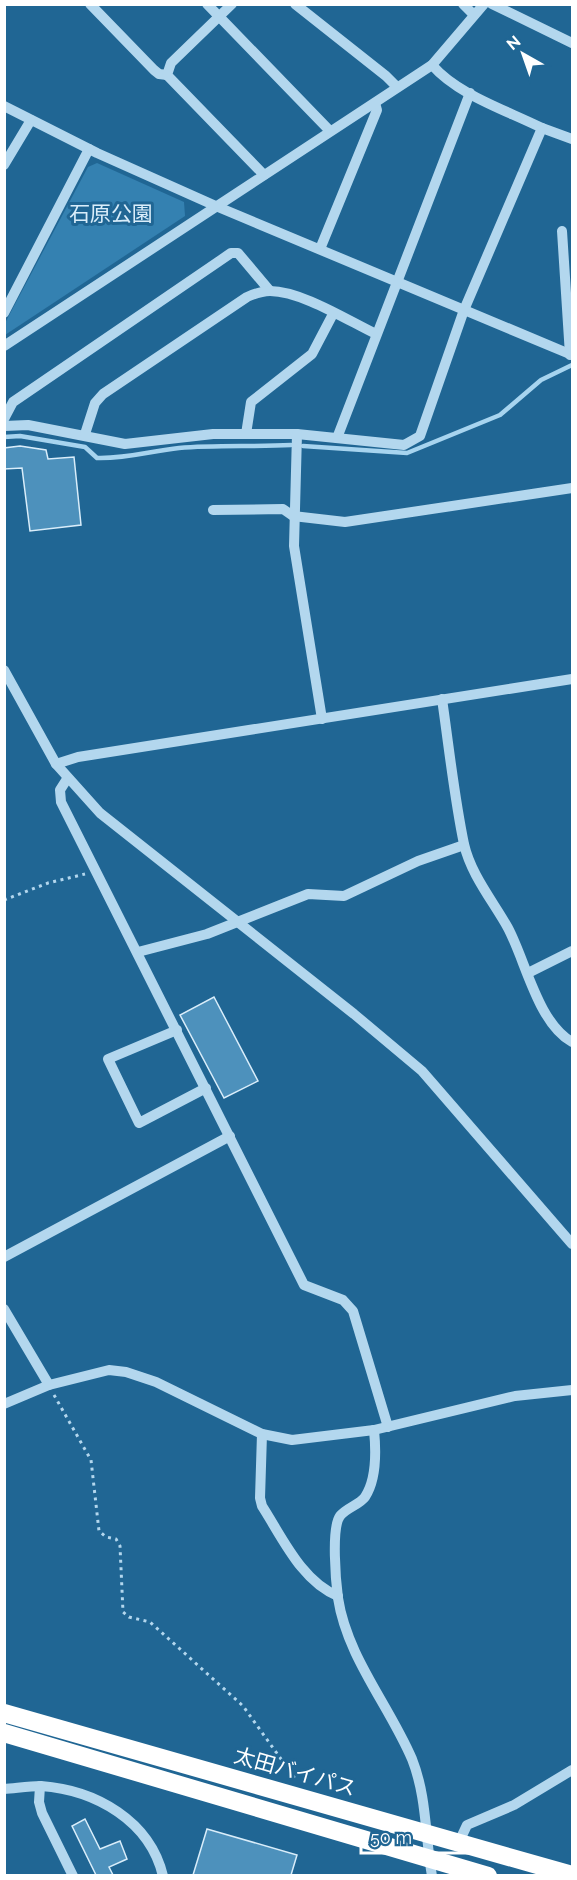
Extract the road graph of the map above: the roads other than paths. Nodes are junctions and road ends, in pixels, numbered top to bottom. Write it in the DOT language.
graph roads {
  1 [pos="90,4"];
  2 [pos="207,4"];
  3 [pos="232,4"];
  4 [pos="295,4"];
  5 [pos="464,4"];
  6 [pos="483,4"];
  7 [pos="492,4"];
  8 [pos="474,15"];
  9 [pos="219,17"];
  10 [pos="573,42"];
  11 [pos="432,65"];
  12 [pos="167,75"];
  13 [pos="397,87"];
  14 [pos="470,93"];
  15 [pos="375,103"];
  16 [pos="4,106"];
  17 [pos="31,120"];
  18 [pos="542,128"];
  19 [pos="330,130"];
  20 [pos="573,139"];
  21 [pos="89,149"];
  22 [pos="4,165"];
  23 [pos="264,175"];
  24 [pos="218,207"];
  25 [pos="562,231"];
  26 [pos="320,249"];
  27 [pos="395,283"];
  28 [pos="270,291"];
  29 [pos="464,310"];
  30 [pos="4,313"];
  31 [pos="333,314"];
  32 [pos="376,334"];
  33 [pos="4,346"];
  34 [pos="571,355"];
  35 [pos="4,419"];
  36 [pos="4,426"];
  37 [pos="85,434"];
  38 [pos="246,434"];
  39 [pos="297,434"];
  40 [pos="337,438"];
  41 [pos="573,488"];
  42 [pos="213,510"];
  43 [pos="293,516"];
  44 [pos="4,670"];
  45 [pos="573,679"];
  46 [pos="442,699"];
  47 [pos="322,719"];
  48 [pos="56,764"];
  49 [pos="67,779"];
  50 [pos="464,845"];
  51 [pos="236,921"];
  52 [pos="573,951"];
  53 [pos="138,952"];
  54 [pos="528,973"];
  55 [pos="177,1030"];
  56 [pos="573,1042"];
  57 [pos="206,1088"];
  58 [pos="230,1136"];
  59 [pos="573,1244"];
  60 [pos="4,1257"];
  61 [pos="4,1309"];
  62 [pos="50,1385"];
  63 [pos="573,1389"];
  64 [pos="4,1404"];
  65 [pos="387,1427"];
  66 [pos="374,1430"];
  67 [pos="262,1434"];
  68 [pos="338,1596"];
  69 [pos="4,1713"];
  70 [pos="4,1733"];
  71 [pos="24,1739"];
  72 [pos="4,1742"];
  73 [pos="573,1770"];
  74 [pos="40,1786"];
  75 [pos="4,1789"];
  76 [pos="426,1833"];
  77 [pos="459,1842"];
  78 [pos="431,1867"];
  79 [pos="73,1875"];
  80 [pos="163,1875"];
  81 [pos="488,1875"];
  82 [pos="573,1875"];
  1 -- 12 [label="street"];
  2 -- 9 [label="street"];
  3 -- 9 [label="street"];
  4 -- 13 [label="street"];
  5 -- 8 [label="street"];
  6 -- 8 [label="street"];
  7 -- 10 [label="street"];
  8 -- 11 [label="street"];
  9 -- 12 [label="street"];
  9 -- 19 [label="street"];
  11 -- 13 [label="street"];
  11 -- 14 [label="street"];
  12 -- 23 [label="street"];
  13 -- 15 [label="street"];
  14 -- 18 [label="street"];
  14 -- 27 [label="street"];
  15 -- 19 [label="street"];
  15 -- 26 [label="street"];
  16 -- 17 [label="street"];
  17 -- 21 [label="street"];
  17 -- 22 [label="street"];
  18 -- 20 [label="street"];
  18 -- 29 [label="street"];
  19 -- 23 [label="street"];
  21 -- 24 [label="street"];
  21 -- 30 [label="street"];
  23 -- 24 [label="street"];
  24 -- 26 [label="street"];
  24 -- 33 [label="street"];
  25 -- 34 [label="street"];
  26 -- 27 [label="street"];
  27 -- 29 [label="street"];
  27 -- 32 [label="street"];
  28 -- 31 [label="street"];
  28 -- 35 [label="street"];
  28 -- 37 [label="street"];
  29 -- 34 [label="street"];
  29 -- 40 [label="street"];
  31 -- 32 [label="street"];
  31 -- 38 [label="street"];
  32 -- 40 [label="street"];
  36 -- 37 [label="street"];
  37 -- 38 [label="street"];
  38 -- 39 [label="street"];
  39 -- 40 [label="street"];
  39 -- 43 [label="street"];
  41 -- 43 [label="street"];
  42 -- 43 [label="street"];
  43 -- 47 [label="street"];
  44 -- 48 [label="street"];
  45 -- 46 [label="street"];
  46 -- 47 [label="street"];
  46 -- 50 [label="street"];
  47 -- 48 [label="street"];
  48 -- 49 [label="street"];
  49 -- 51 [label="street"];
  49 -- 53 [label="street"];
  50 -- 51 [label="street"];
  50 -- 54 [label="street"];
  51 -- 53 [label="street"];
  51 -- 59 [label="street"];
  52 -- 54 [label="street"];
  53 -- 55 [label="street"];
  54 -- 56 [label="street"];
  55 -- 57 [label="street"];
  55 -- 57 [label="street"];
  57 -- 58 [label="street"];
  58 -- 60 [label="street"];
  58 -- 65 [label="street"];
  61 -- 62 [label="street"];
  62 -- 64 [label="street"];
  62 -- 67 [label="street"];
  63 -- 65 [label="street"];
  65 -- 66 [label="street"];
  66 -- 67 [label="street"];
  66 -- 68 [label="street"];
  67 -- 68 [label="street"];
  68 -- 76 [label="street"];
  69 -- 76 [label="highway, 太田バイパス"];
  70 -- 71 [label="highway"];
  71 -- 72 [label="street"];
  71 -- 78 [label="highway"];
  73 -- 77 [label="street"];
  74 -- 75 [label="street"];
  74 -- 79 [label="street"];
  74 -- 80 [label="street"];
  76 -- 77 [label="highway, 太田バイパス"];
  76 -- 78 [label="street"];
  77 -- 82 [label="highway, 太田バイパス"];
  78 -- 81 [label="highway"];
}
